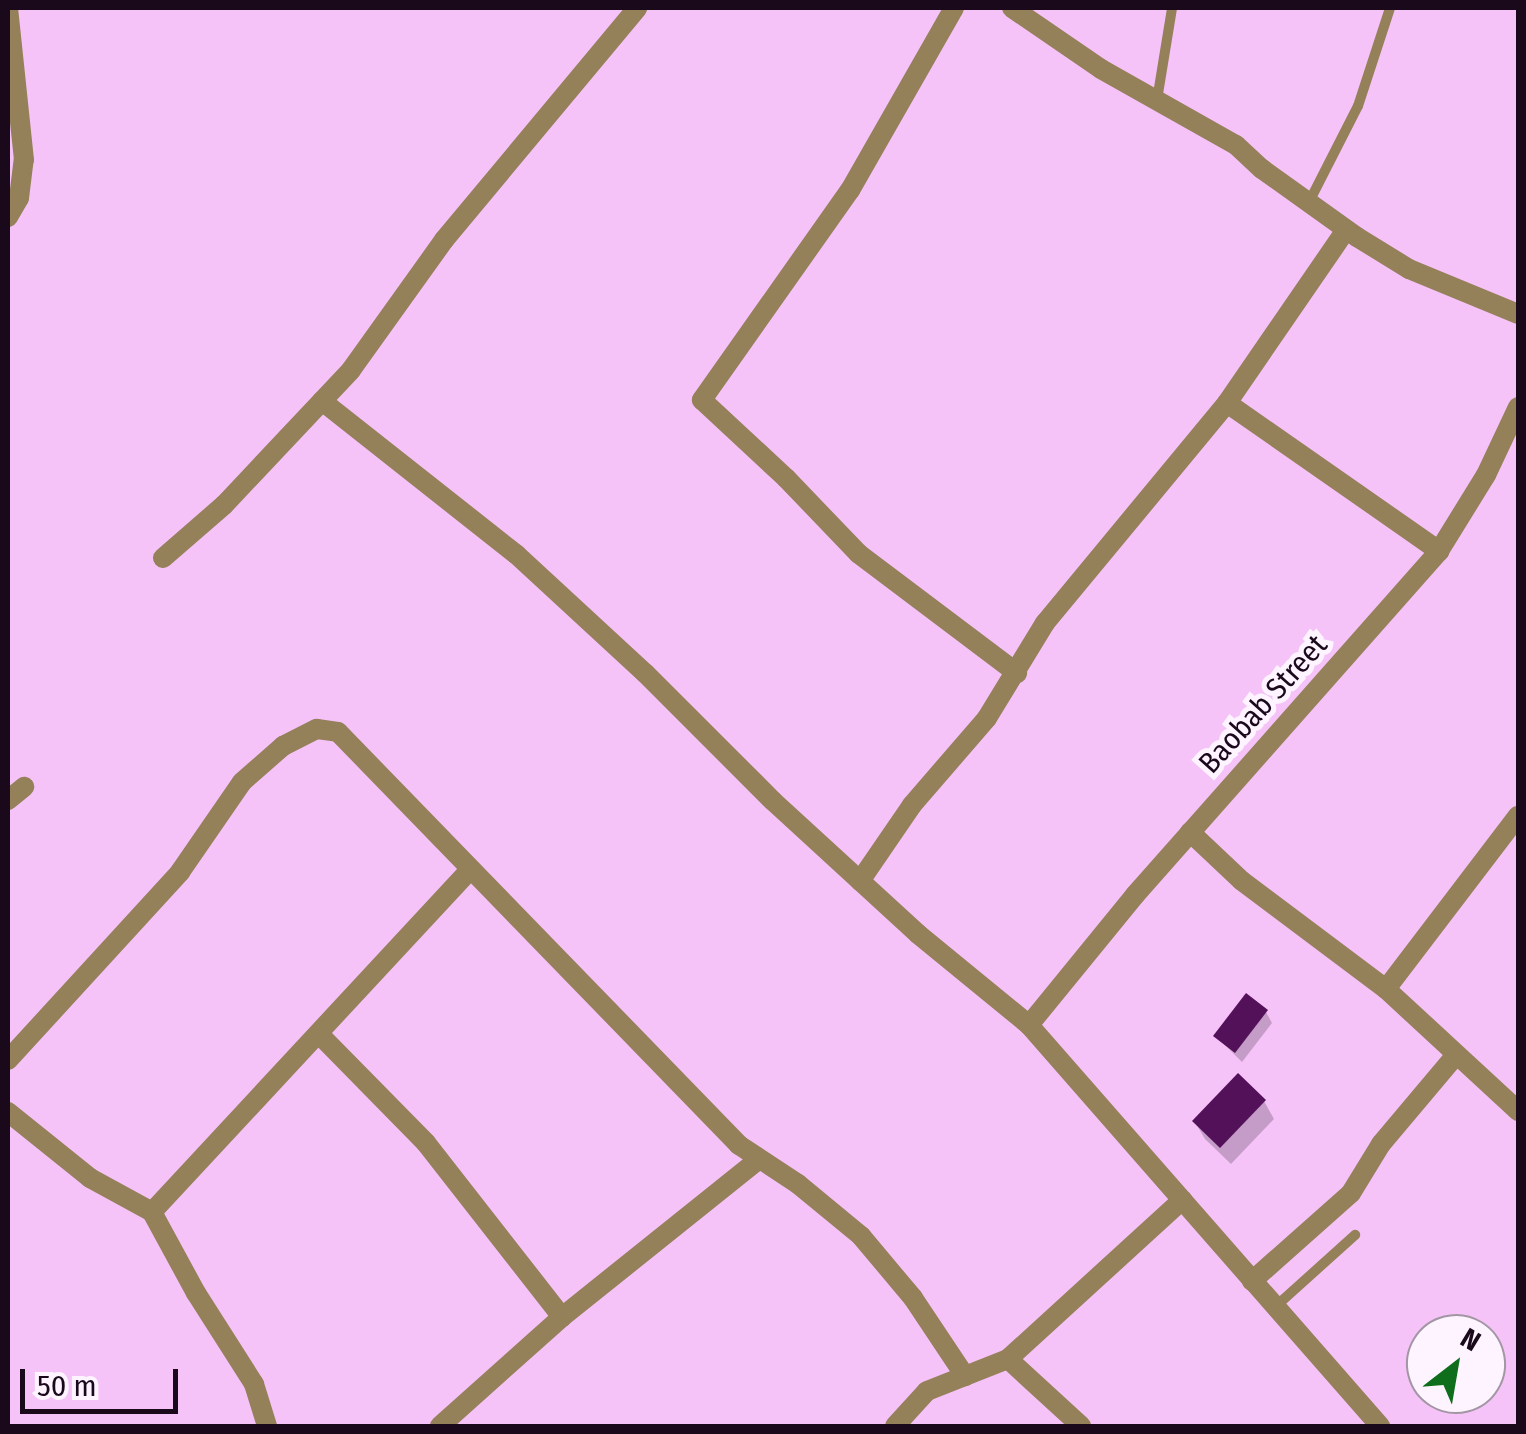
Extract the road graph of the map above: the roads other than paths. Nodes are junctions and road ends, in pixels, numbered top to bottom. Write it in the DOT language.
graph roads {
  1 [pos="8,8"];
  2 [pos="637,8"];
  3 [pos="954,8"];
  4 [pos="1012,8"];
  5 [pos="1172,8"];
  6 [pos="1390,8"];
  7 [pos="1158,100"];
  8 [pos="1308,204"];
  9 [pos="8,217"];
  10 [pos="1346,230"];
  11 [pos="1518,314"];
  12 [pos="322,401"];
  13 [pos="1227,403"];
  14 [pos="1518,407"];
  15 [pos="1439,551"];
  16 [pos="163,558"];
  17 [pos="1017,673"];
  18 [pos="1518,816"];
  19 [pos="1190,832"];
  20 [pos="470,870"];
  21 [pos="860,881"];
  22 [pos="1386,990"];
  23 [pos="1029,1025"];
  24 [pos="319,1034"];
  25 [pos="1456,1055"];
  26 [pos="8,1060"];
  27 [pos="1518,1111"];
  28 [pos="8,1112"];
  29 [pos="758,1160"];
  30 [pos="1182,1200"];
  31 [pos="152,1212"];
  32 [pos="1355,1235"];
  33 [pos="1252,1282"];
  34 [pos="1274,1308"];
  35 [pos="562,1317"];
  36 [pos="1008,1359"];
  37 [pos="965,1376"];
  38 [pos="267,1426"];
  39 [pos="440,1426"];
  40 [pos="895,1426"];
  41 [pos="1081,1426"];
  42 [pos="1380,1426"];
  1 -- 9 [label="street"];
  2 -- 12 [label="street"];
  3 -- 17 [label="street"];
  4 -- 7 [label="street"];
  5 -- 7 [label="lane"];
  6 -- 8 [label="lane"];
  7 -- 8 [label="street"];
  8 -- 10 [label="street"];
  10 -- 11 [label="street"];
  10 -- 13 [label="street"];
  12 -- 16 [label="street"];
  12 -- 21 [label="street"];
  13 -- 15 [label="street"];
  13 -- 17 [label="street"];
  14 -- 15 [label="street, Baobab Street"];
  15 -- 19 [label="street, Baobab Street"];
  17 -- 21 [label="street"];
  18 -- 22 [label="street"];
  19 -- 22 [label="street"];
  19 -- 23 [label="street, Baobab Street"];
  20 -- 24 [label="street"];
  20 -- 26 [label="street"];
  20 -- 29 [label="street"];
  21 -- 23 [label="street"];
  22 -- 25 [label="street"];
  23 -- 30 [label="street"];
  24 -- 31 [label="street"];
  24 -- 35 [label="street"];
  25 -- 27 [label="street"];
  25 -- 33 [label="street"];
  28 -- 31 [label="street"];
  29 -- 35 [label="street"];
  29 -- 37 [label="street"];
  30 -- 33 [label="street"];
  30 -- 36 [label="street"];
  31 -- 38 [label="street"];
  32 -- 34 [label="lane"];
  33 -- 34 [label="street"];
  34 -- 42 [label="street"];
  35 -- 39 [label="street"];
  36 -- 37 [label="street"];
  36 -- 41 [label="street"];
  37 -- 40 [label="street"];
}
